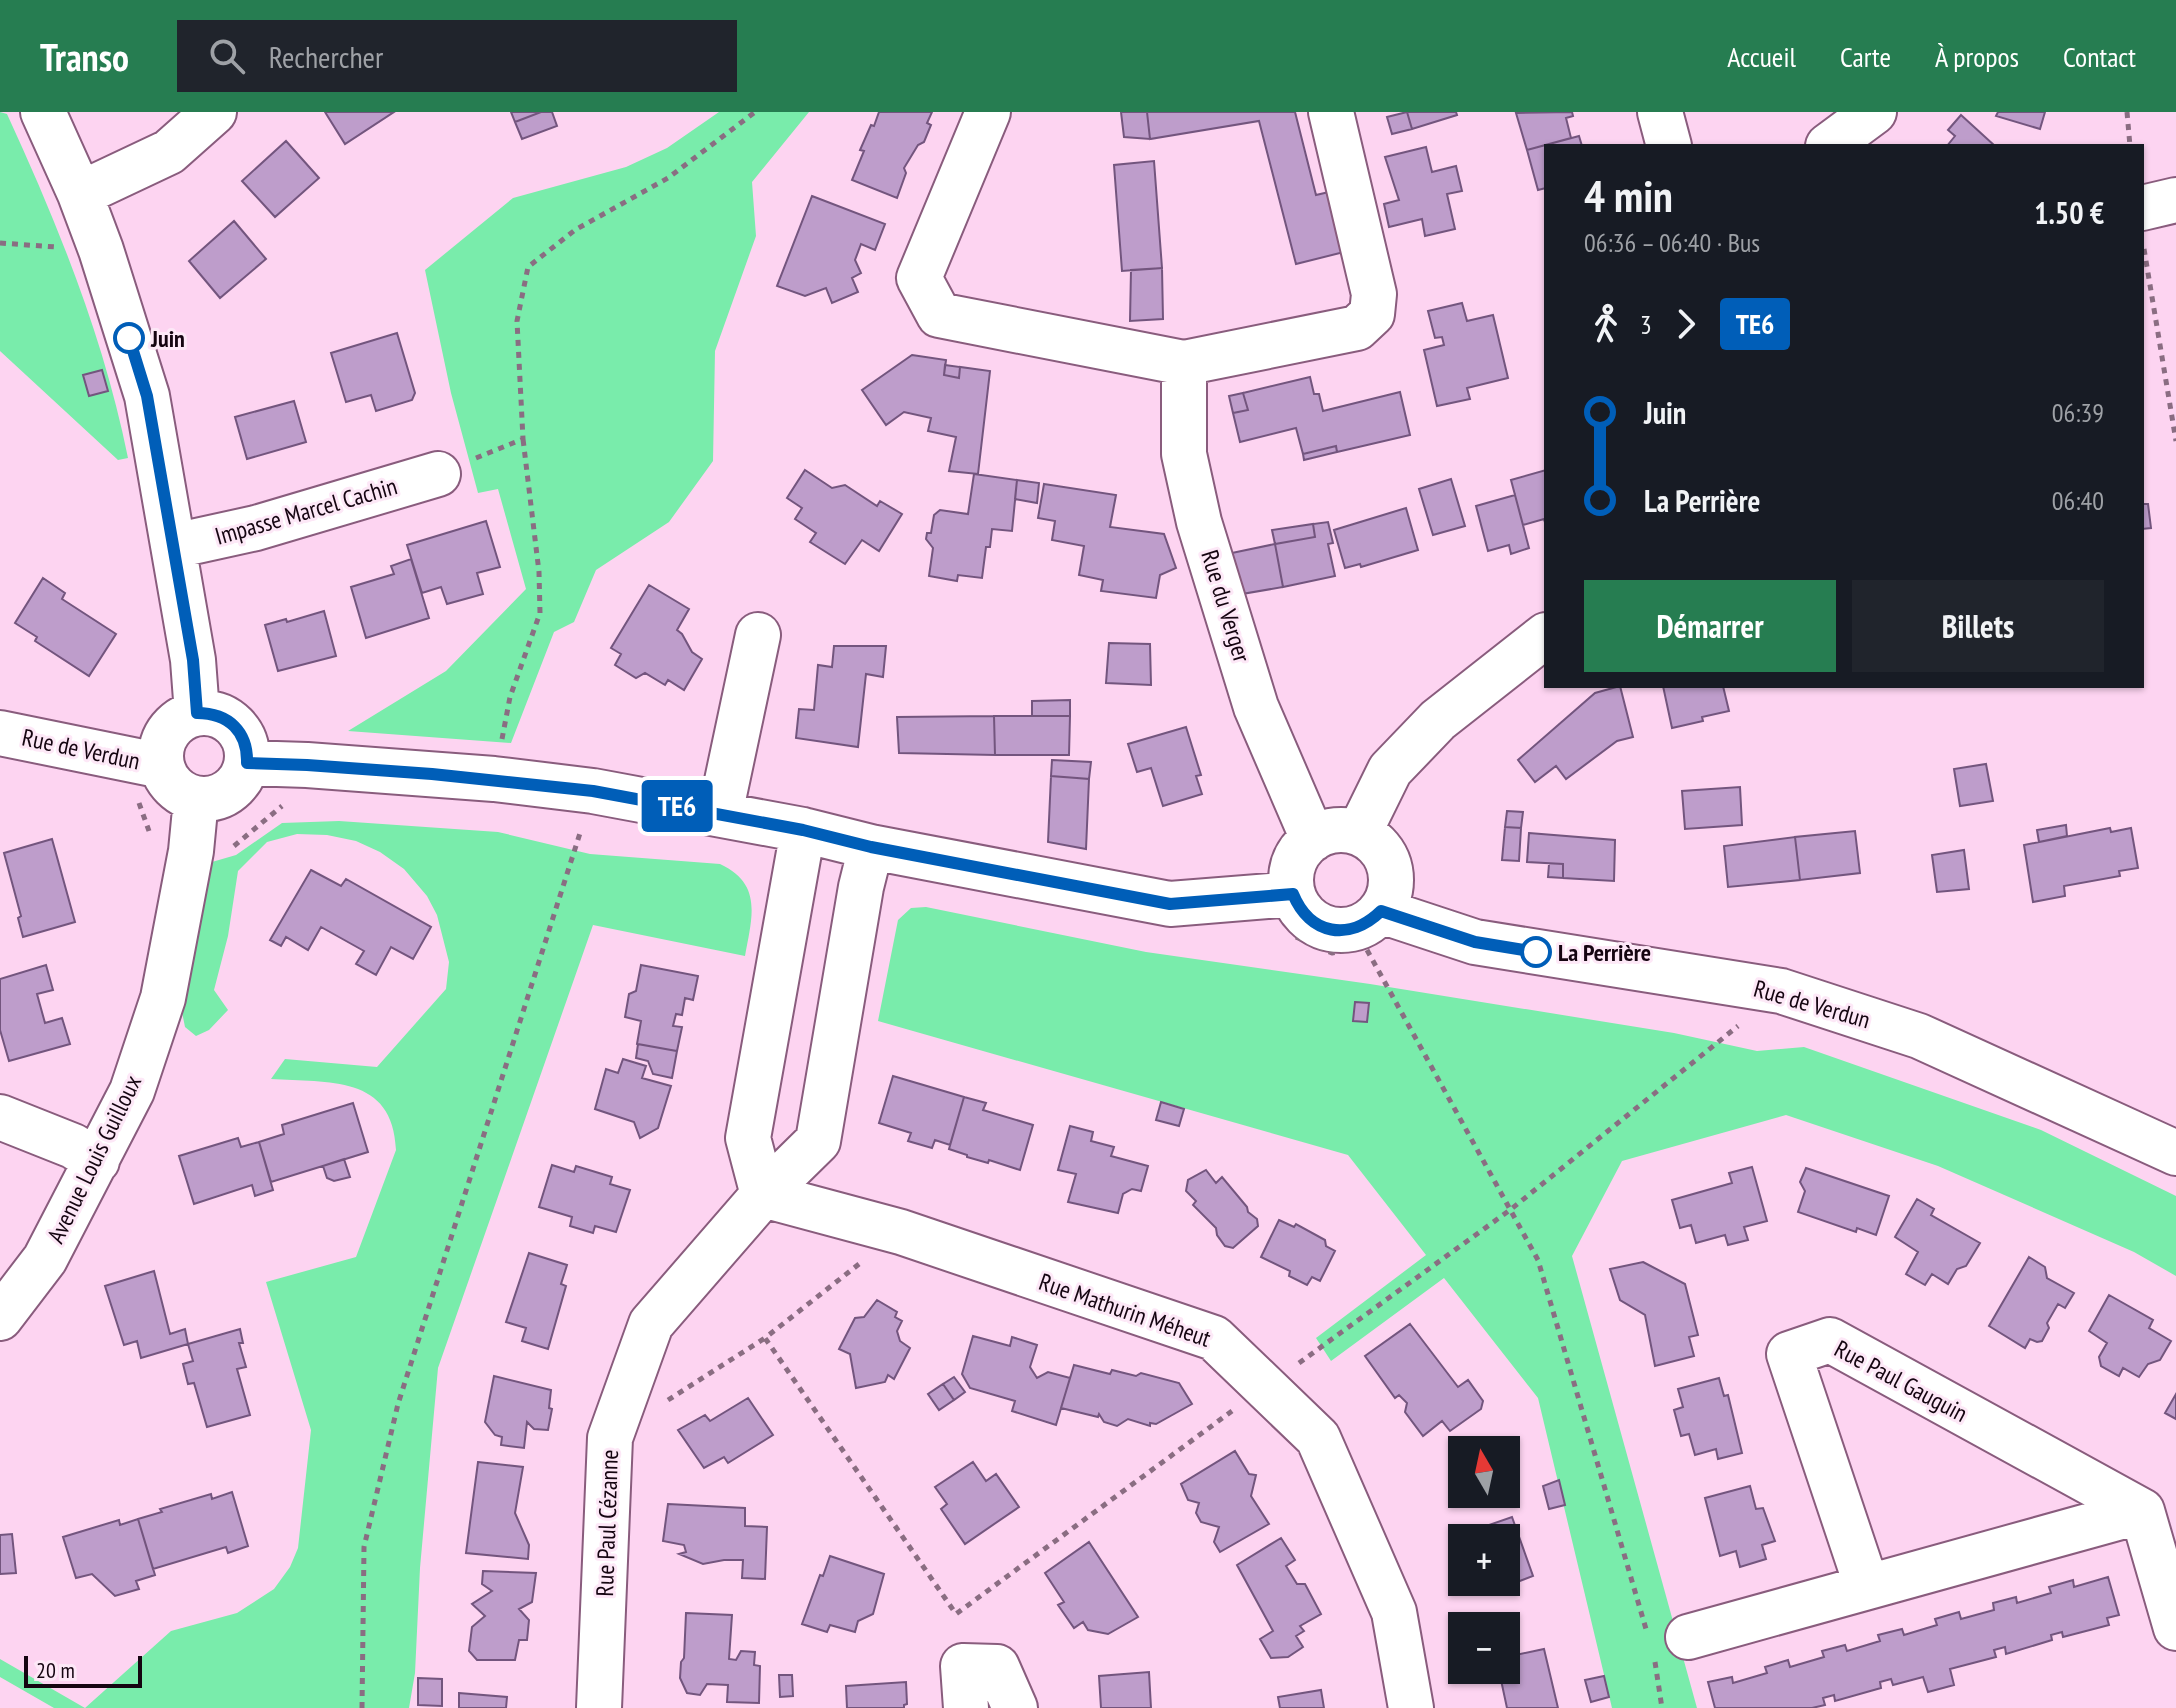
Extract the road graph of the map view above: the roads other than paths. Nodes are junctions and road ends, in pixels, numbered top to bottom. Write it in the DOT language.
graph roads {
  1 [pos="43,112"];
  2 [pos="214,112"];
  3 [pos="988,112"];
  4 [pos="1331,112"];
  5 [pos="1660,112"];
  6 [pos="1874,112"];
  7 [pos="1668,144"];
  8 [pos="1831,144"];
  9 [pos="80,194"];
  10 [pos="2176,200"];
  11 [pos="2144,208"];
  12 [pos="1184,363"];
  13 [pos="438,474"];
  14 [pos="174,546"];
  15 [pos="758,635"];
  16 [pos="1544,637"];
  17 [pos="197,713"];
  18 [pos="0,733"];
  19 [pos="247,763"];
  20 [pos="162,766"];
  21 [pos="196,799"];
  22 [pos="720,814"];
  23 [pos="803,830"];
  24 [pos="1359,833"];
  25 [pos="1313,839"];
  26 [pos="871,847"];
  27 [pos="1293,894"];
  28 [pos="1368,920"];
  29 [pos="0,1117"];
  30 [pos="2176,1153"];
  31 [pos="97,1161"];
  32 [pos="763,1195"];
  33 [pos="0,1318"];
  34 [pos="2142,1511"];
  35 [pos="1867,1587"];
  36 [pos="2176,1628"];
  37 [pos="1663,1640"];
  38 [pos="599,1708"];
  39 [pos="966,1708"];
  40 [pos="1015,1708"];
  41 [pos="1411,1708"];
  1 -- 9 [label="street"];
  2 -- 9 [label="street"];
  3 -- 12 [label="street"];
  4 -- 12 [label="street"];
  5 -- 7 [label="street"];
  6 -- 8 [label="street"];
  9 -- 14 [label="street"];
  10 -- 11 [label="street"];
  12 -- 25 [label="street, Rue du Verger"];
  13 -- 14 [label="street, Impasse Marcel Cachin"];
  14 -- 17 [label="street"];
  15 -- 22 [label="street"];
  16 -- 24 [label="street"];
  17 -- 19 [label="street"];
  17 -- 20 [label="street"];
  18 -- 20 [label="street, Rue de Verdun"];
  19 -- 21 [label="street"];
  19 -- 22 [label="street"];
  20 -- 21 [label="street"];
  21 -- 31 [label="street, Avenue Louis Guilloux"];
  22 -- 23 [label="street"];
  23 -- 26 [label="street"];
  23 -- 32 [label="street"];
  24 -- 25 [label="street"];
  24 -- 28 [label="street"];
  25 -- 27 [label="street"];
  26 -- 27 [label="street"];
  26 -- 32 [label="street, Rue Paul Cézanne"];
  27 -- 28 [label="street"];
  28 -- 30 [label="street, Rue de Verdun"];
  29 -- 31 [label="street"];
  31 -- 33 [label="street, Avenue Louis Guilloux"];
  32 -- 38 [label="street, Rue Paul Cézanne"];
  32 -- 41 [label="street, Rue Mathurin Méheut"];
  34 -- 35 [label="street"];
  34 -- 35 [label="street, Rue Paul Gauguin"];
  34 -- 36 [label="street"];
  35 -- 37 [label="street"];
  39 -- 40 [label="street"];
}
